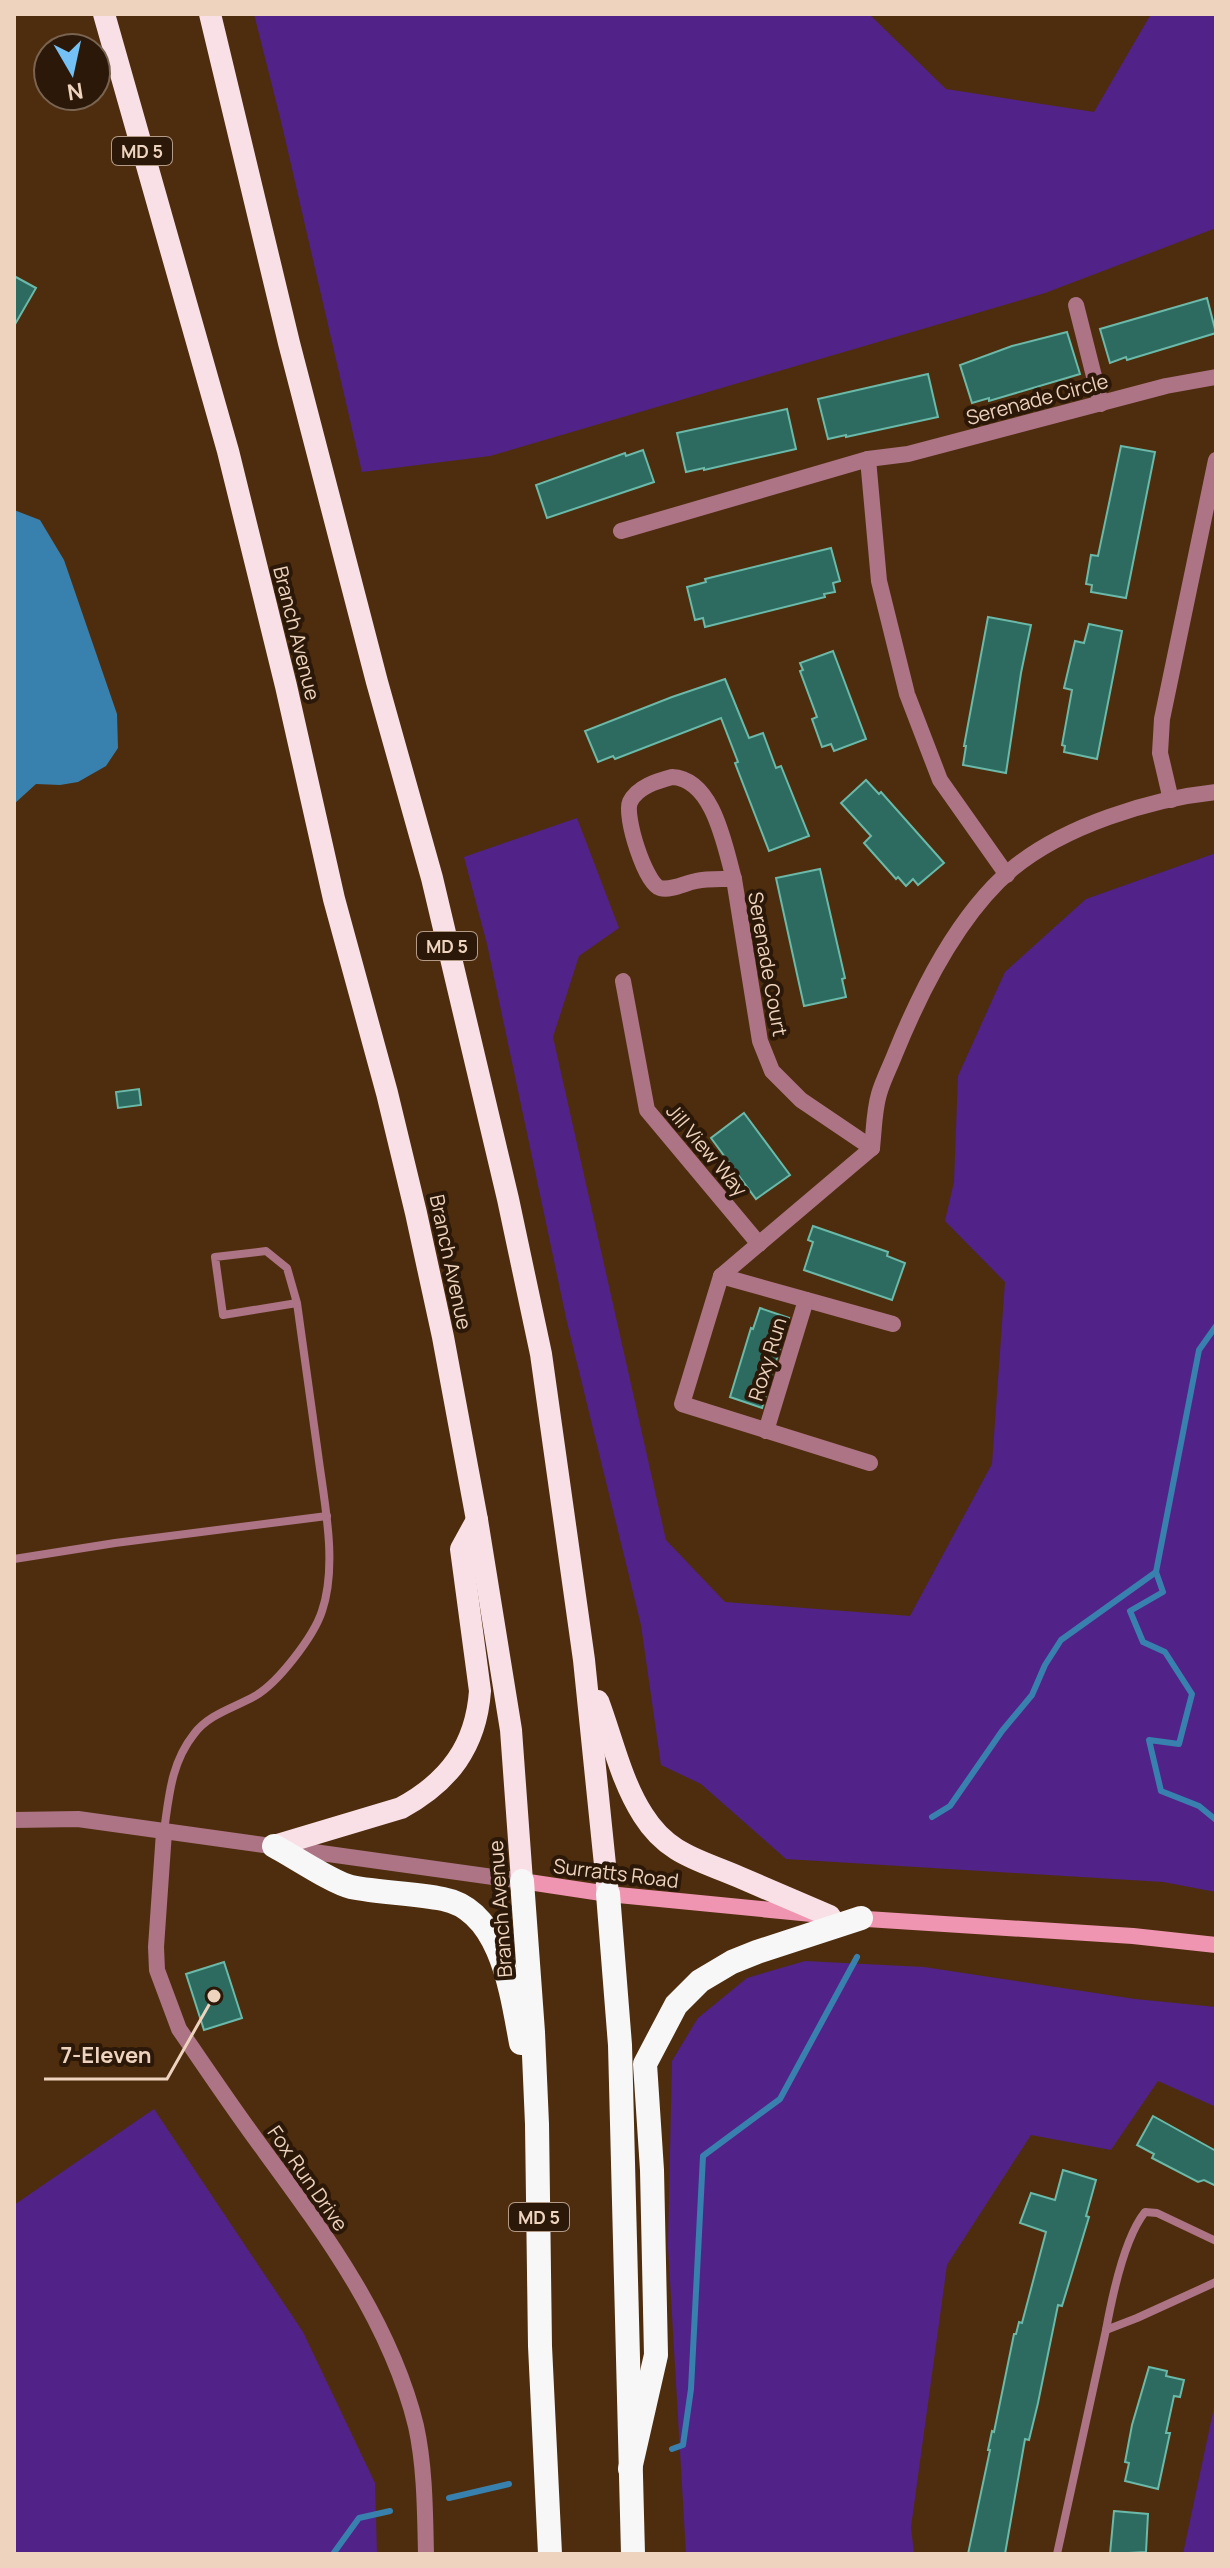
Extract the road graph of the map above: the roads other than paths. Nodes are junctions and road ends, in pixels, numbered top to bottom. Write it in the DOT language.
graph roads {
  1 [pos="104,14"];
  2 [pos="210,14"];
  3 [pos="1076,305"];
  4 [pos="1216,377"];
  5 [pos="1101,404"];
  6 [pos="868,459"];
  7 [pos="1216,460"];
  8 [pos="621,531"];
  9 [pos="1216,792"];
  10 [pos="1171,800"];
  11 [pos="1007,875"];
  12 [pos="734,879"];
  13 [pos="623,981"];
  14 [pos="872,1148"];
  15 [pos="759,1244"];
  16 [pos="721,1276"];
  17 [pos="806,1300"];
  18 [pos="297,1303"];
  19 [pos="893,1324"];
  20 [pos="766,1431"];
  21 [pos="870,1463"];
  22 [pos="327,1516"];
  23 [pos="477,1520"];
  24 [pos="14,1559"];
  25 [pos="584,1660"];
  26 [pos="14,1820"];
  27 [pos="164,1832"];
  28 [pos="274,1846"];
  29 [pos="522,1881"];
  30 [pos="608,1894"];
  31 [pos="830,1916"];
  32 [pos="861,1918"];
  33 [pos="1216,1945"];
  34 [pos="537,2124"];
  35 [pos="1216,2241"];
  36 [pos="1216,2282"];
  37 [pos="1106,2330"];
  38 [pos="630,2469"];
  39 [pos="426,2554"];
  40 [pos="550,2554"];
  41 [pos="633,2554"];
  42 [pos="1057,2554"];
  1 -- 23 [label="highway, Branch Avenue / MD 5"];
  2 -- 25 [label="highway, MD 5"];
  3 -- 5 [label="street"];
  4 -- 5 [label="street, Serenade Circle"];
  5 -- 6 [label="street, Serenade Circle"];
  6 -- 8 [label="street, Serenade Circle"];
  6 -- 11 [label="street"];
  7 -- 10 [label="street"];
  9 -- 10 [label="street"];
  10 -- 11 [label="street"];
  11 -- 14 [label="street"];
  12 -- 12 [label="street, Serenade Court"];
  12 -- 14 [label="street, Serenade Court"];
  13 -- 15 [label="street, Jill View Way"];
  14 -- 15 [label="street"];
  15 -- 16 [label="street"];
  16 -- 17 [label="street"];
  16 -- 20 [label="street"];
  17 -- 19 [label="street"];
  17 -- 20 [label="street, Roxy Run"];
  18 -- 18 [label="lane"];
  18 -- 22 [label="lane"];
  20 -- 21 [label="street"];
  22 -- 24 [label="lane"];
  22 -- 27 [label="lane"];
  23 -- 28 [label="highway"];
  23 -- 29 [label="highway, Branch Avenue / MD 5"];
  25 -- 30 [label="highway, MD 5"];
  25 -- 31 [label="highway"];
  26 -- 27 [label="street, Surratts Road"];
  27 -- 28 [label="street, Surratts Road"];
  27 -- 39 [label="street, Fox Run Drive"];
  28 -- 29 [label="street, Surratts Road"];
  28 -- 34 [label="highway"];
  29 -- 30 [label="main road, Surratts Road"];
  29 -- 34 [label="highway, Branch Avenue / MD 5"];
  30 -- 31 [label="main road, Surratts Road"];
  30 -- 38 [label="highway, MD 5"];
  31 -- 32 [label="main road, Surratts Road"];
  32 -- 33 [label="main road, Surratts Road"];
  32 -- 38 [label="highway"];
  34 -- 40 [label="highway, Branch Avenue / MD 5"];
  35 -- 37 [label="lane"];
  36 -- 37 [label="lane"];
  37 -- 42 [label="lane"];
  38 -- 41 [label="highway, MD 5"];
}
